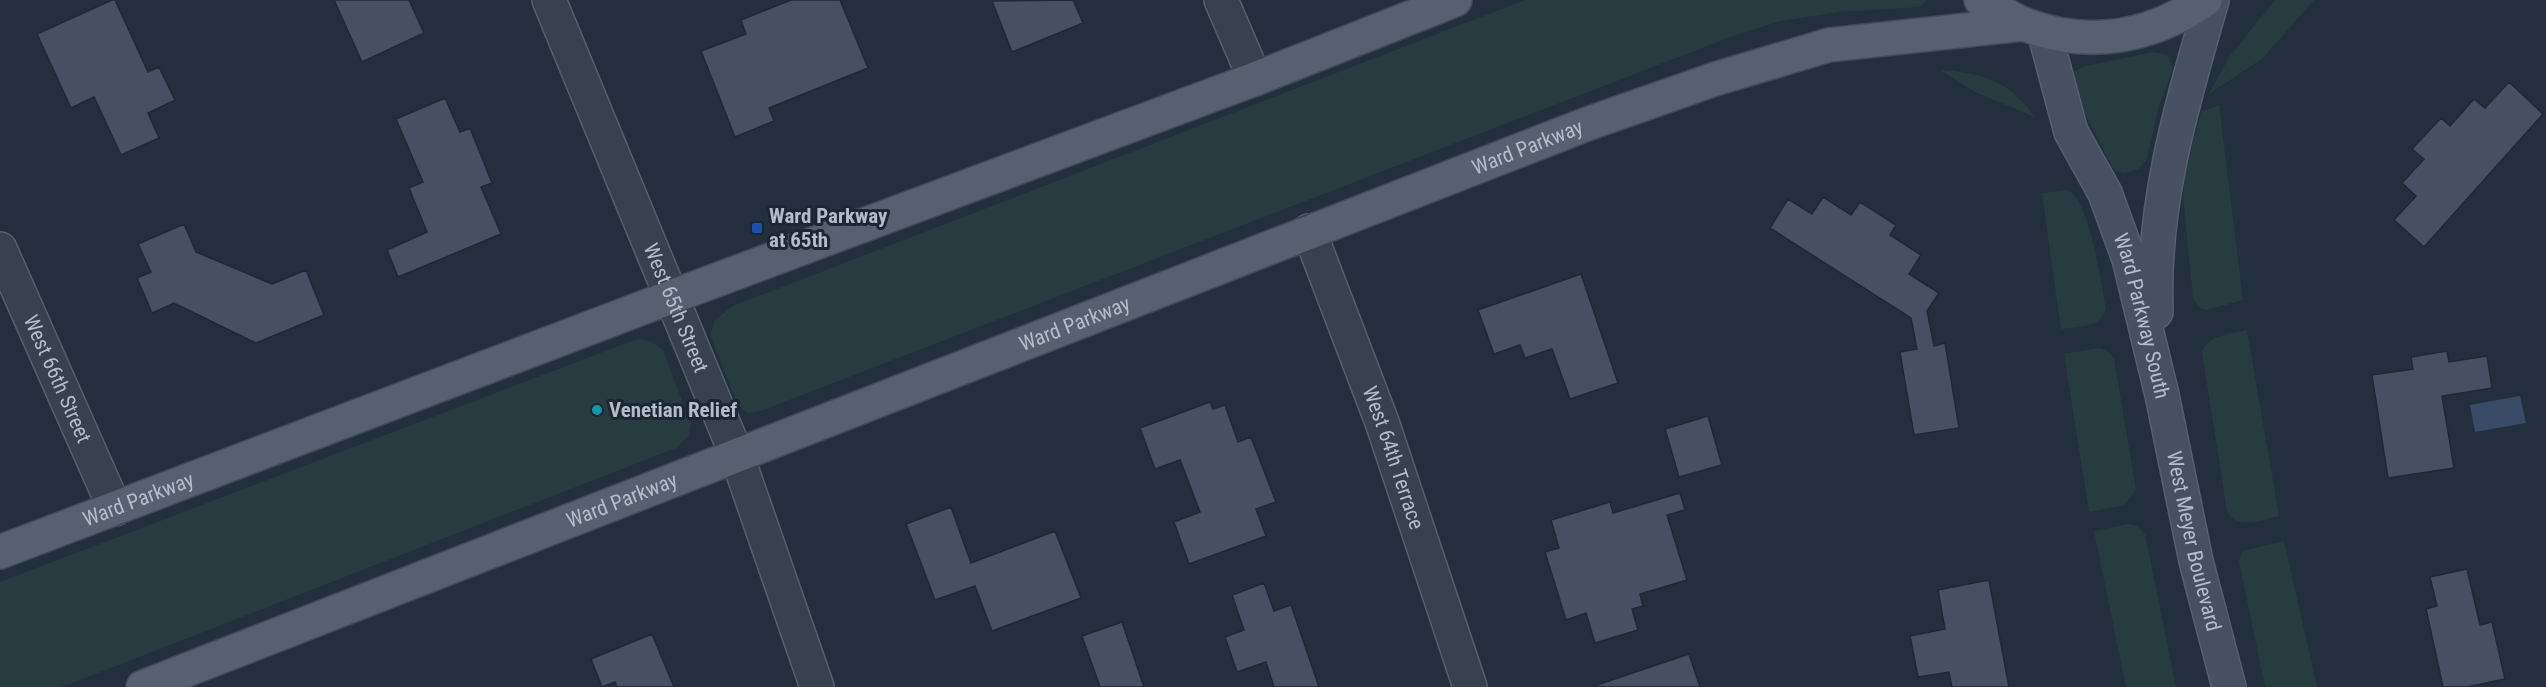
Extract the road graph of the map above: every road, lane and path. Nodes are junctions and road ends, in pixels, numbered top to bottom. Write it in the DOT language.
graph roads {
  1 [pos="549,0"];
  2 [pos="1221,0"];
  3 [pos="1455,0"];
  4 [pos="1981,0"];
  5 [pos="2205,0"];
  6 [pos="2212,0"];
  7 [pos="2034,27"];
  8 [pos="1255,79"];
  9 [pos="1309,231"];
  10 [pos="0,249"];
  11 [pos="671,297"];
  12 [pos="2162,395"];
  13 [pos="737,456"];
  14 [pos="115,509"];
  15 [pos="0,552"];
  16 [pos="157,685"];
  17 [pos="817,687"];
  18 [pos="1470,687"];
  19 [pos="2229,687"];
  1 -- 11 [label="street, West 65th Street"];
  2 -- 8 [label="street"];
  3 -- 8 [label="main road, Ward Parkway"];
  4 -- 7 [label="main road"];
  5 -- 7 [label="main road"];
  6 -- 12 [label="main road, Ward Parkway South"];
  7 -- 9 [label="main road, Ward Parkway"];
  7 -- 12 [label="main road, Ward Parkway South"];
  8 -- 11 [label="main road, Ward Parkway"];
  9 -- 13 [label="main road, Ward Parkway"];
  9 -- 18 [label="street, West 64th Terrace"];
  10 -- 14 [label="street, West 66th Street"];
  11 -- 13 [label="street, West 65th Street"];
  11 -- 14 [label="main road, Ward Parkway"];
  12 -- 19 [label="main road, West Meyer Boulevard"];
  13 -- 16 [label="main road, Ward Parkway"];
  13 -- 17 [label="street, West 65th Street"];
  14 -- 15 [label="main road, Ward Parkway"];
}
